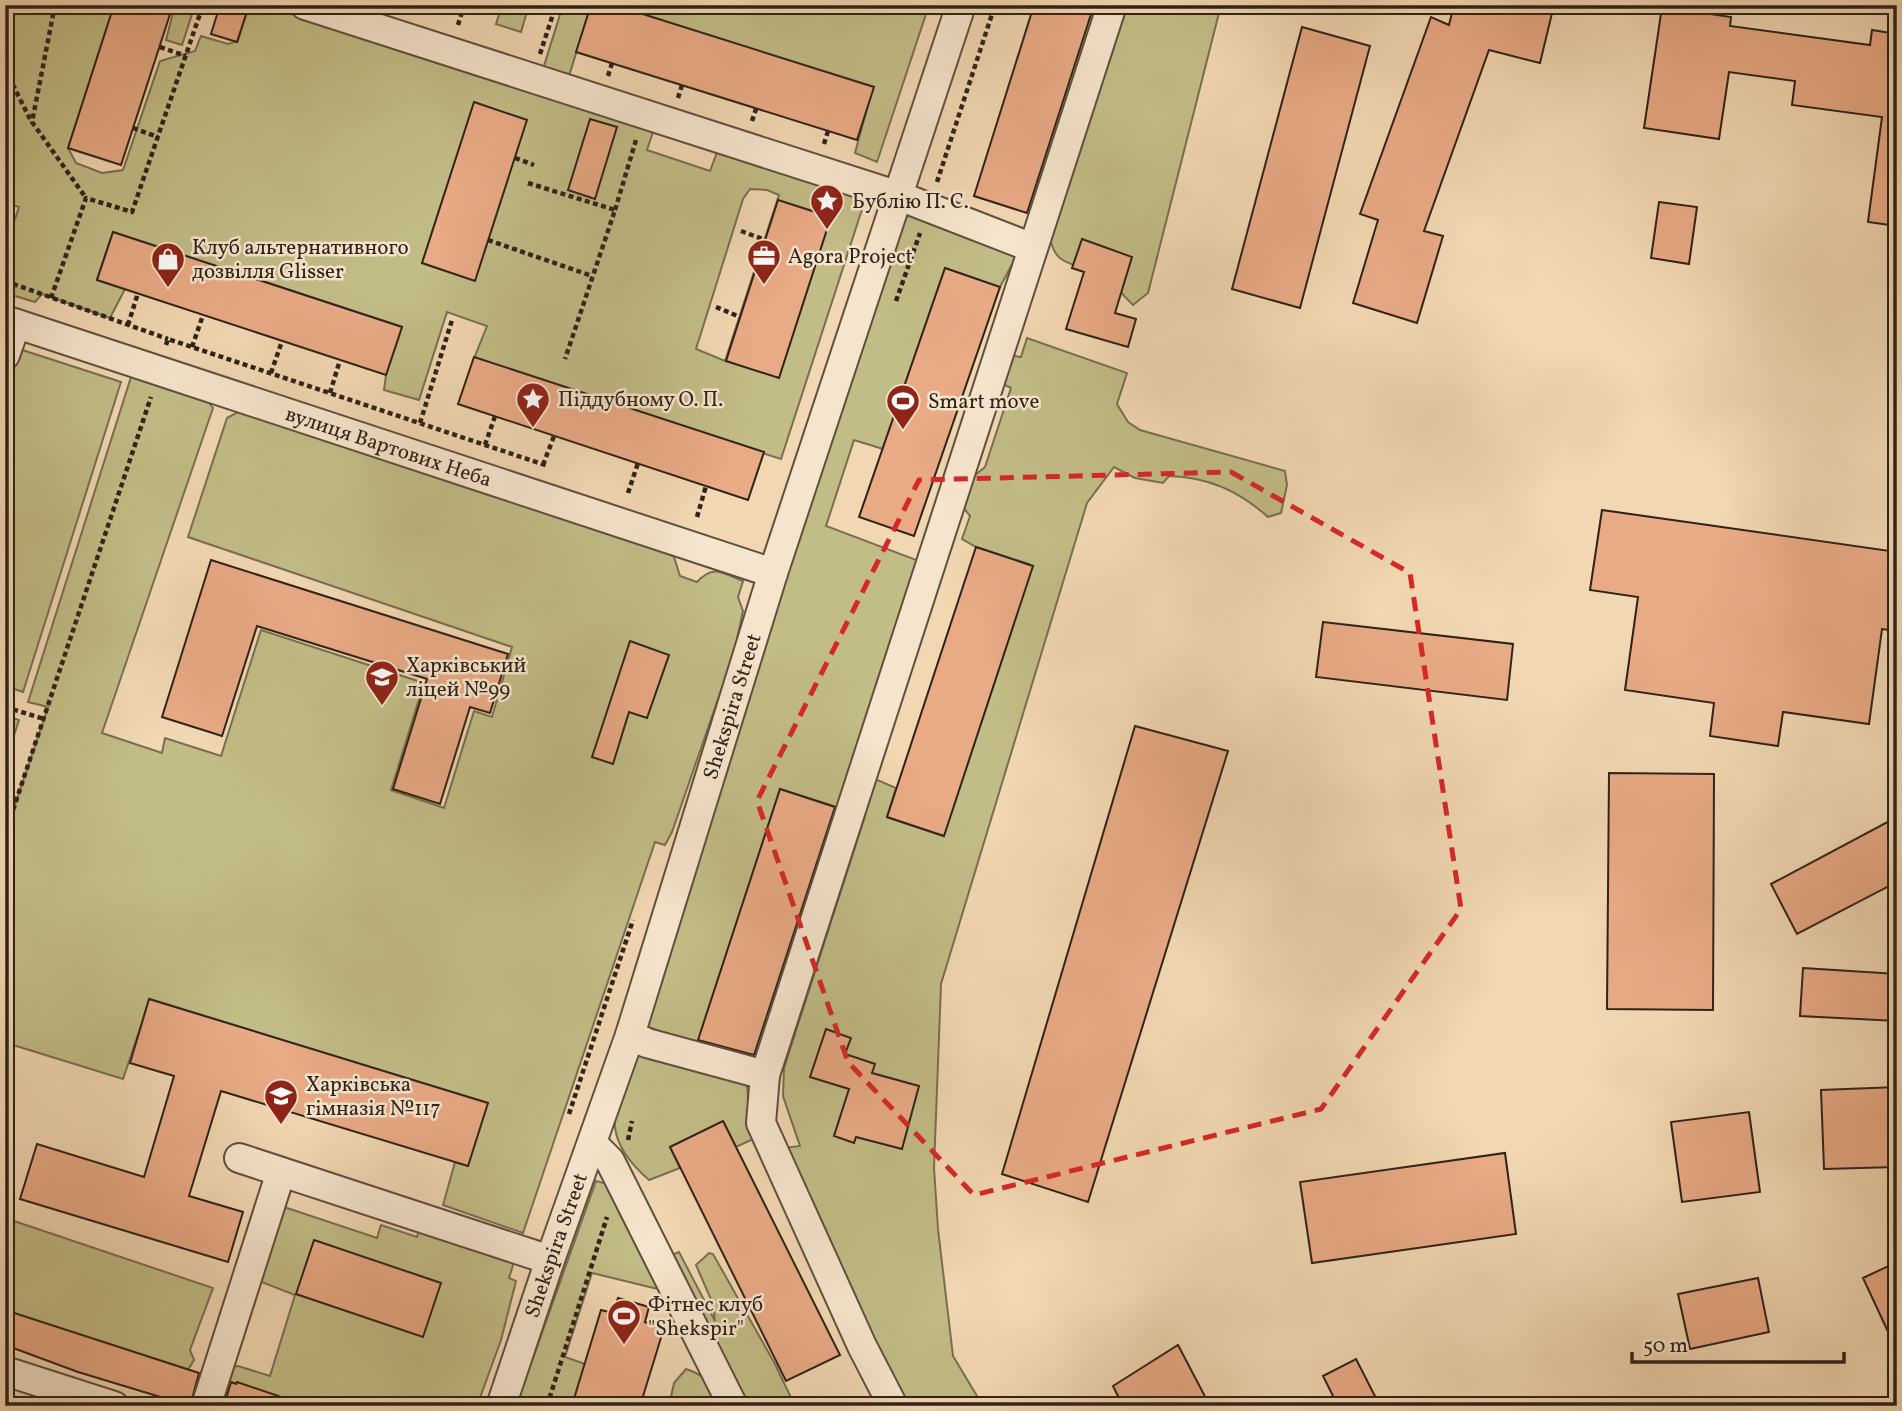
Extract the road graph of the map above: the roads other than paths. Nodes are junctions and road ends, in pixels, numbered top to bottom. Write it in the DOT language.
graph roads {
  1 [pos="305,5"];
  2 [pos="961,5"];
  3 [pos="1112,5"];
  4 [pos="899,196"];
  5 [pos="1033,248"];
  6 [pos="11,322"];
  7 [pos="5,355"];
  8 [pos="773,573"];
  9 [pos="630,1035"];
  10 [pos="765,1075"];
  11 [pos="592,1143"];
  12 [pos="240,1158"];
  13 [pos="281,1172"];
  14 [pos="550,1260"];
  15 [pos="5,1371"];
  16 [pos="114,1406"];
  17 [pos="206,1406"];
  18 [pos="501,1406"];
  19 [pos="733,1406"];
  20 [pos="893,1406"];
  1 -- 4 [label="street"];
  2 -- 4 [label="street, Shekspira Street"];
  3 -- 5 [label="street"];
  4 -- 5 [label="street"];
  4 -- 8 [label="street, Shekspira Street"];
  5 -- 10 [label="street"];
  6 -- 7 [label="street"];
  6 -- 8 [label="street, вулиця Вартових Неба"];
  8 -- 9 [label="street, Shekspira Street"];
  9 -- 10 [label="street"];
  9 -- 11 [label="street, Shekspira Street"];
  10 -- 20 [label="street"];
  11 -- 14 [label="street, Shekspira Street"];
  11 -- 19 [label="street"];
  12 -- 13 [label="street"];
  13 -- 14 [label="street"];
  13 -- 17 [label="street"];
  14 -- 18 [label="street, Shekspira Street"];
  15 -- 16 [label="street"];
}
